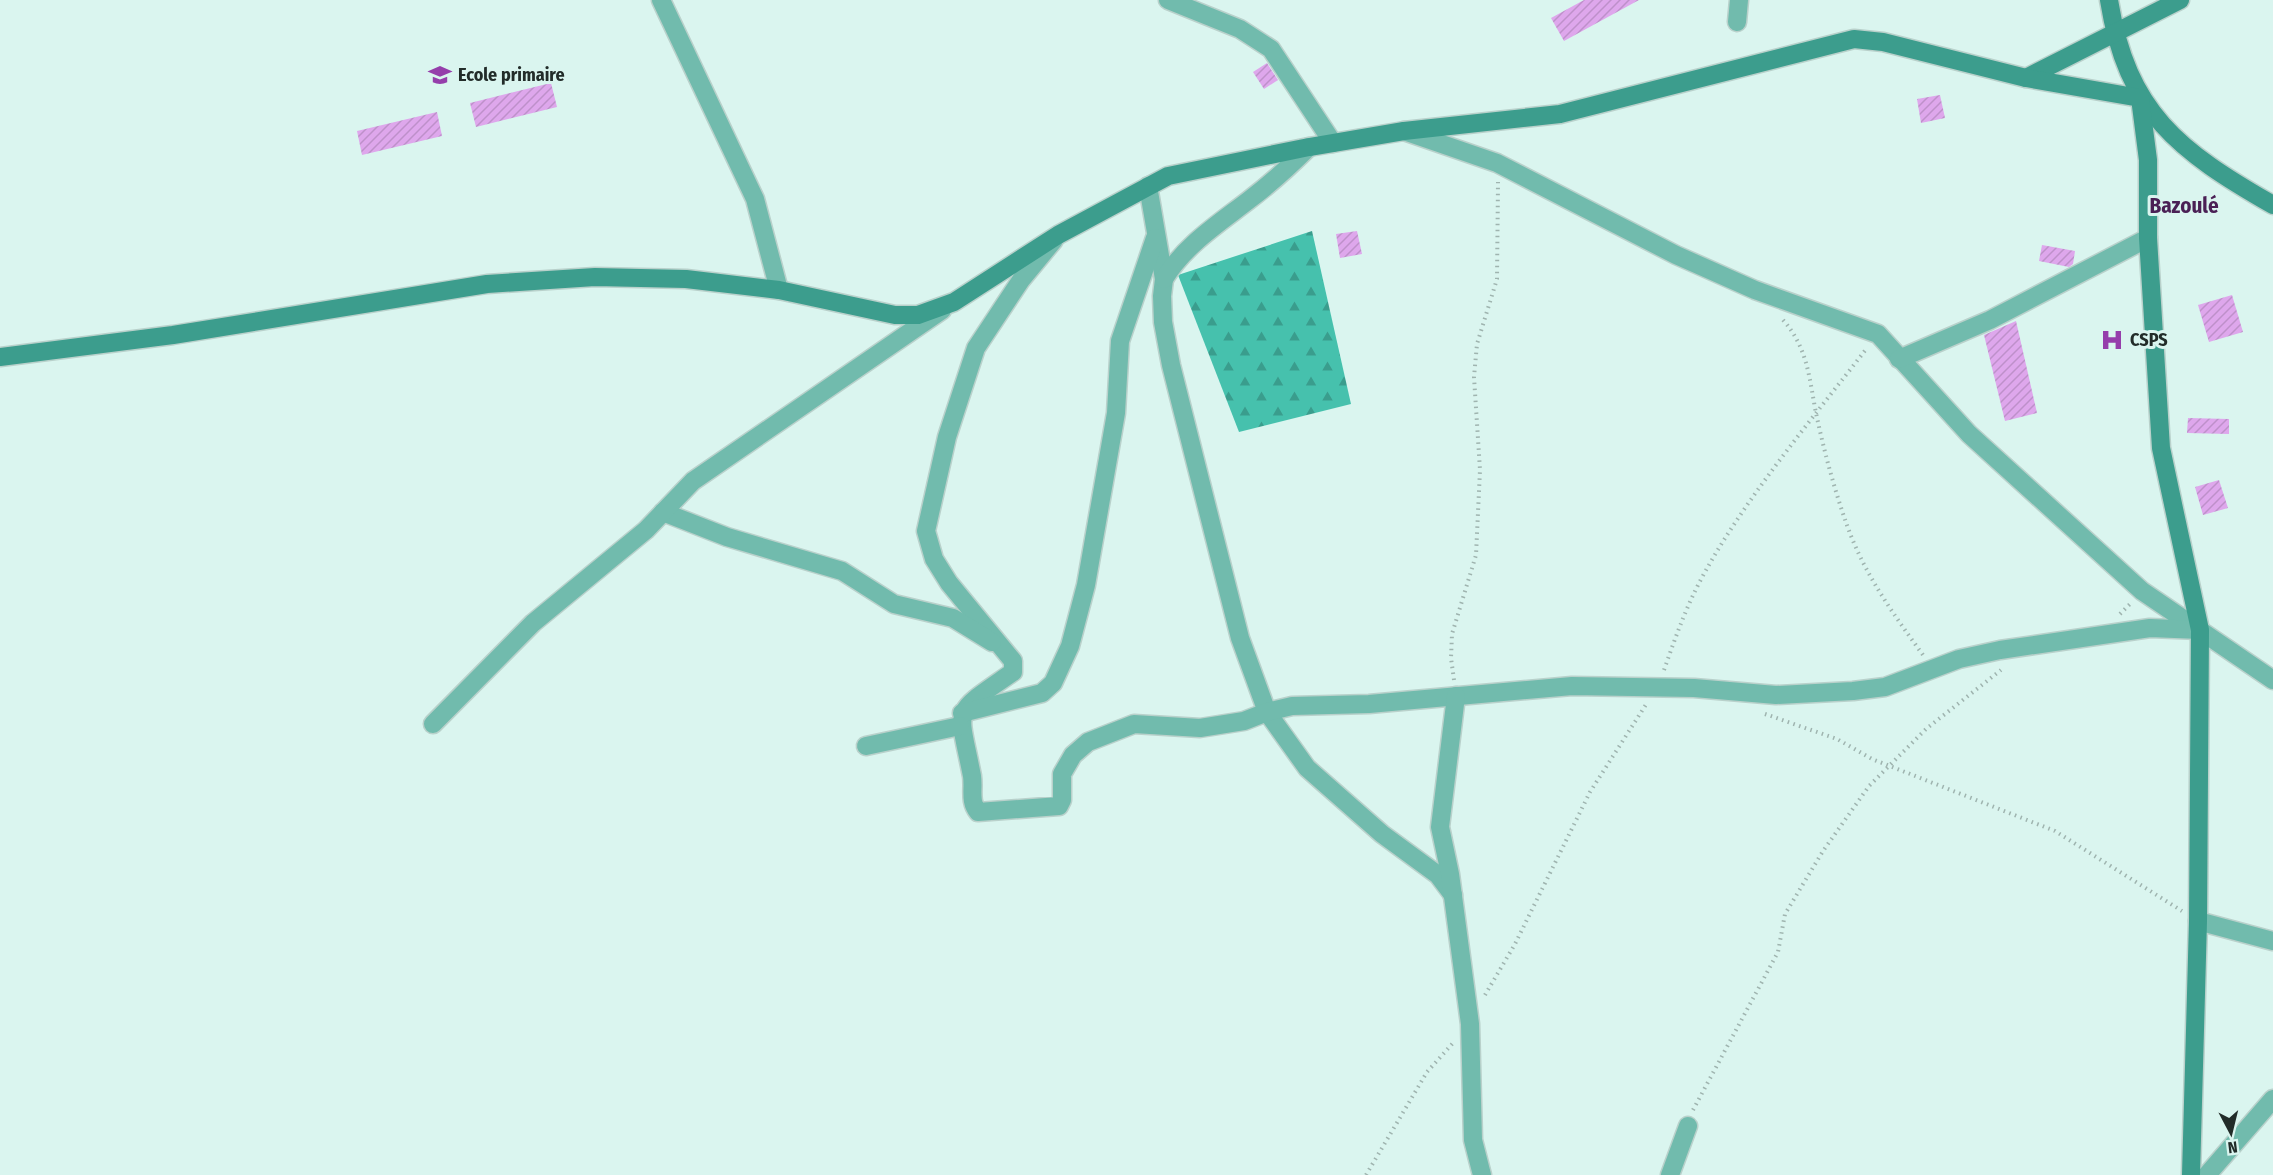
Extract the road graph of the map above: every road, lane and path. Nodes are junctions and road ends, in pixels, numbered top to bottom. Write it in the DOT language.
graph roads {
  1 [pos="661,0"];
  2 [pos="1168,0"];
  3 [pos="1739,0"];
  4 [pos="2109,0"];
  5 [pos="2181,0"];
  6 [pos="1737,22"];
  7 [pos="2116,33"];
  8 [pos="2026,78"];
  9 [pos="2140,98"];
  10 [pos="1404,131"];
  11 [pos="1333,143"];
  12 [pos="1309,147"];
  13 [pos="1497,163"];
  14 [pos="1148,186"];
  15 [pos="2273,205"];
  16 [pos="1156,233"];
  17 [pos="1058,235"];
  18 [pos="2148,238"];
  19 [pos="1164,279"];
  20 [pos="779,290"];
  21 [pos="954,302"];
  22 [pos="1777,314"];
  23 [pos="1878,334"];
  24 [pos="0,357"];
  25 [pos="1899,359"];
  26 [pos="1816,413"];
  27 [pos="663,512"];
  28 [pos="2200,630"];
  29 [pos="1006,650"];
  30 [pos="2009,664"];
  31 [pos="2265,668"];
  32 [pos="1933,670"];
  33 [pos="2273,680"];
  34 [pos="1656,689"];
  35 [pos="1456,696"];
  36 [pos="1267,712"];
  37 [pos="1763,713"];
  38 [pos="961,719"];
  39 [pos="434,724"];
  40 [pos="866,746"];
  41 [pos="1889,766"];
  42 [pos="1453,895"];
  43 [pos="2198,921"];
  44 [pos="2273,941"];
  45 [pos="1470,1024"];
  46 [pos="2273,1099"];
  47 [pos="1688,1126"];
  48 [pos="1366,1175"];
  49 [pos="1482,1175"];
  50 [pos="1670,1175"];
  51 [pos="2191,1175"];
  52 [pos="2207,1175"];
  1 -- 20 [label="street"];
  2 -- 11 [label="street"];
  3 -- 6 [label="street"];
  4 -- 7 [label="street"];
  5 -- 7 [label="street"];
  7 -- 8 [label="street"];
  7 -- 9 [label="street"];
  8 -- 9 [label="street"];
  8 -- 10 [label="street"];
  9 -- 15 [label="street"];
  9 -- 18 [label="street"];
  10 -- 11 [label="street"];
  10 -- 13 [label="street"];
  11 -- 12 [label="street"];
  12 -- 14 [label="street"];
  12 -- 19 [label="street"];
  13 -- 23 [label="street"];
  13 -- 35 [label="path"];
  14 -- 16 [label="street"];
  14 -- 17 [label="street"];
  16 -- 19 [label="street"];
  16 -- 38 [label="street"];
  17 -- 21 [label="street"];
  17 -- 29 [label="street"];
  18 -- 25 [label="street"];
  18 -- 28 [label="street"];
  19 -- 36 [label="street"];
  20 -- 21 [label="street"];
  20 -- 24 [label="street"];
  21 -- 27 [label="street"];
  22 -- 26 [label="path"];
  23 -- 25 [label="street"];
  23 -- 26 [label="path"];
  25 -- 28 [label="street"];
  26 -- 32 [label="path"];
  26 -- 34 [label="path"];
  27 -- 29 [label="street"];
  27 -- 39 [label="street"];
  28 -- 31 [label="street"];
  28 -- 32 [label="street"];
  28 -- 43 [label="street"];
  29 -- 38 [label="street"];
  30 -- 41 [label="path"];
  31 -- 33 [label="street"];
  32 -- 34 [label="street"];
  34 -- 35 [label="street"];
  34 -- 45 [label="path"];
  35 -- 36 [label="street"];
  35 -- 42 [label="street"];
  36 -- 38 [label="street"];
  36 -- 42 [label="street"];
  37 -- 41 [label="path"];
  38 -- 40 [label="street"];
  41 -- 43 [label="path"];
  41 -- 47 [label="path"];
  42 -- 45 [label="street"];
  43 -- 44 [label="street"];
  43 -- 51 [label="street"];
  45 -- 48 [label="path"];
  45 -- 49 [label="street"];
  46 -- 52 [label="street"];
  47 -- 50 [label="street"];
}
